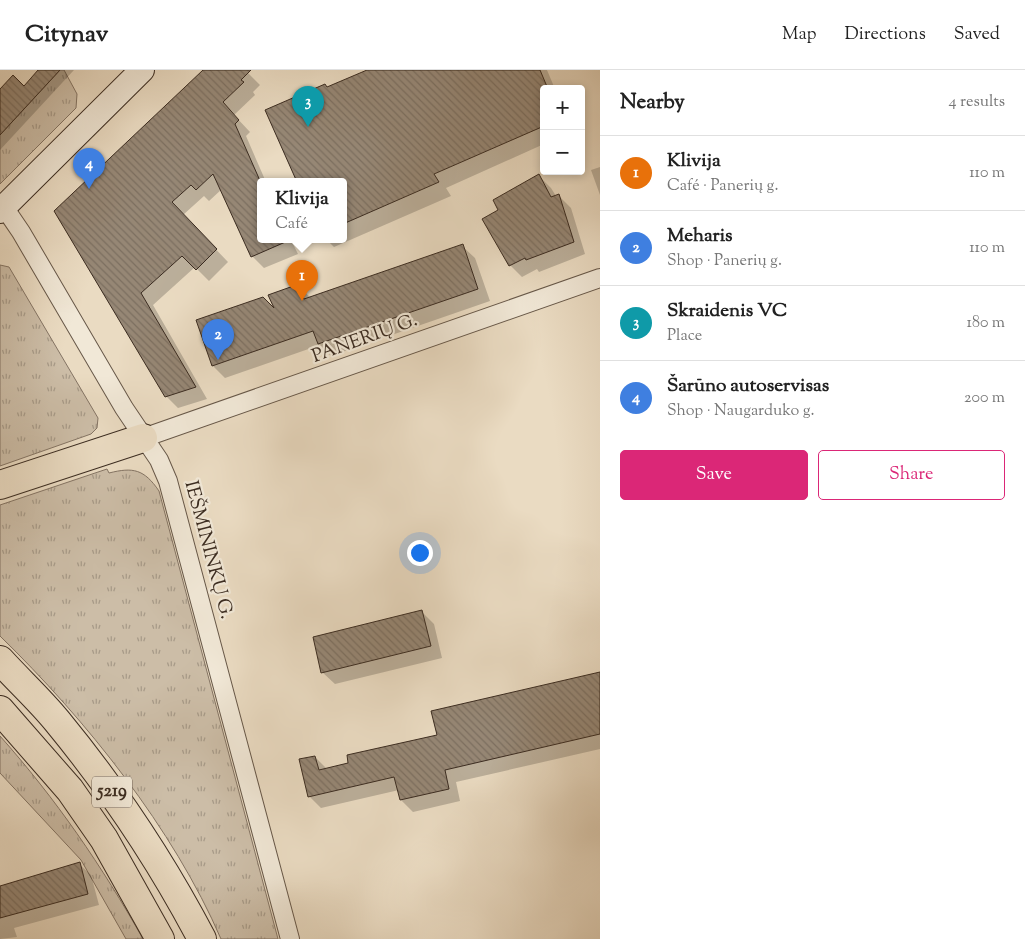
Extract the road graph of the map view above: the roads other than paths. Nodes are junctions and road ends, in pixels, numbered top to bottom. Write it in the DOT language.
graph roads {
  1 [pos="142,70"];
  2 [pos="2,209"];
  3 [pos="600,278"];
  4 [pos="143,438"];
  5 [pos="0,485"];
  6 [pos="0,660"];
  7 [pos="0,710"];
  8 [pos="160,939"];
  9 [pos="202,939"];
  10 [pos="290,939"];
  1 -- 2 [label="main road"];
  2 -- 4 [label="street, IEŠMININKŲ G."];
  3 -- 4 [label="street, PANERIŲ G."];
  4 -- 5 [label="highway"];
  4 -- 10 [label="street, IEŠMININKŲ G."];
  6 -- 9 [label="highway, 5219"];
  7 -- 8 [label="highway, 5219"];
}
